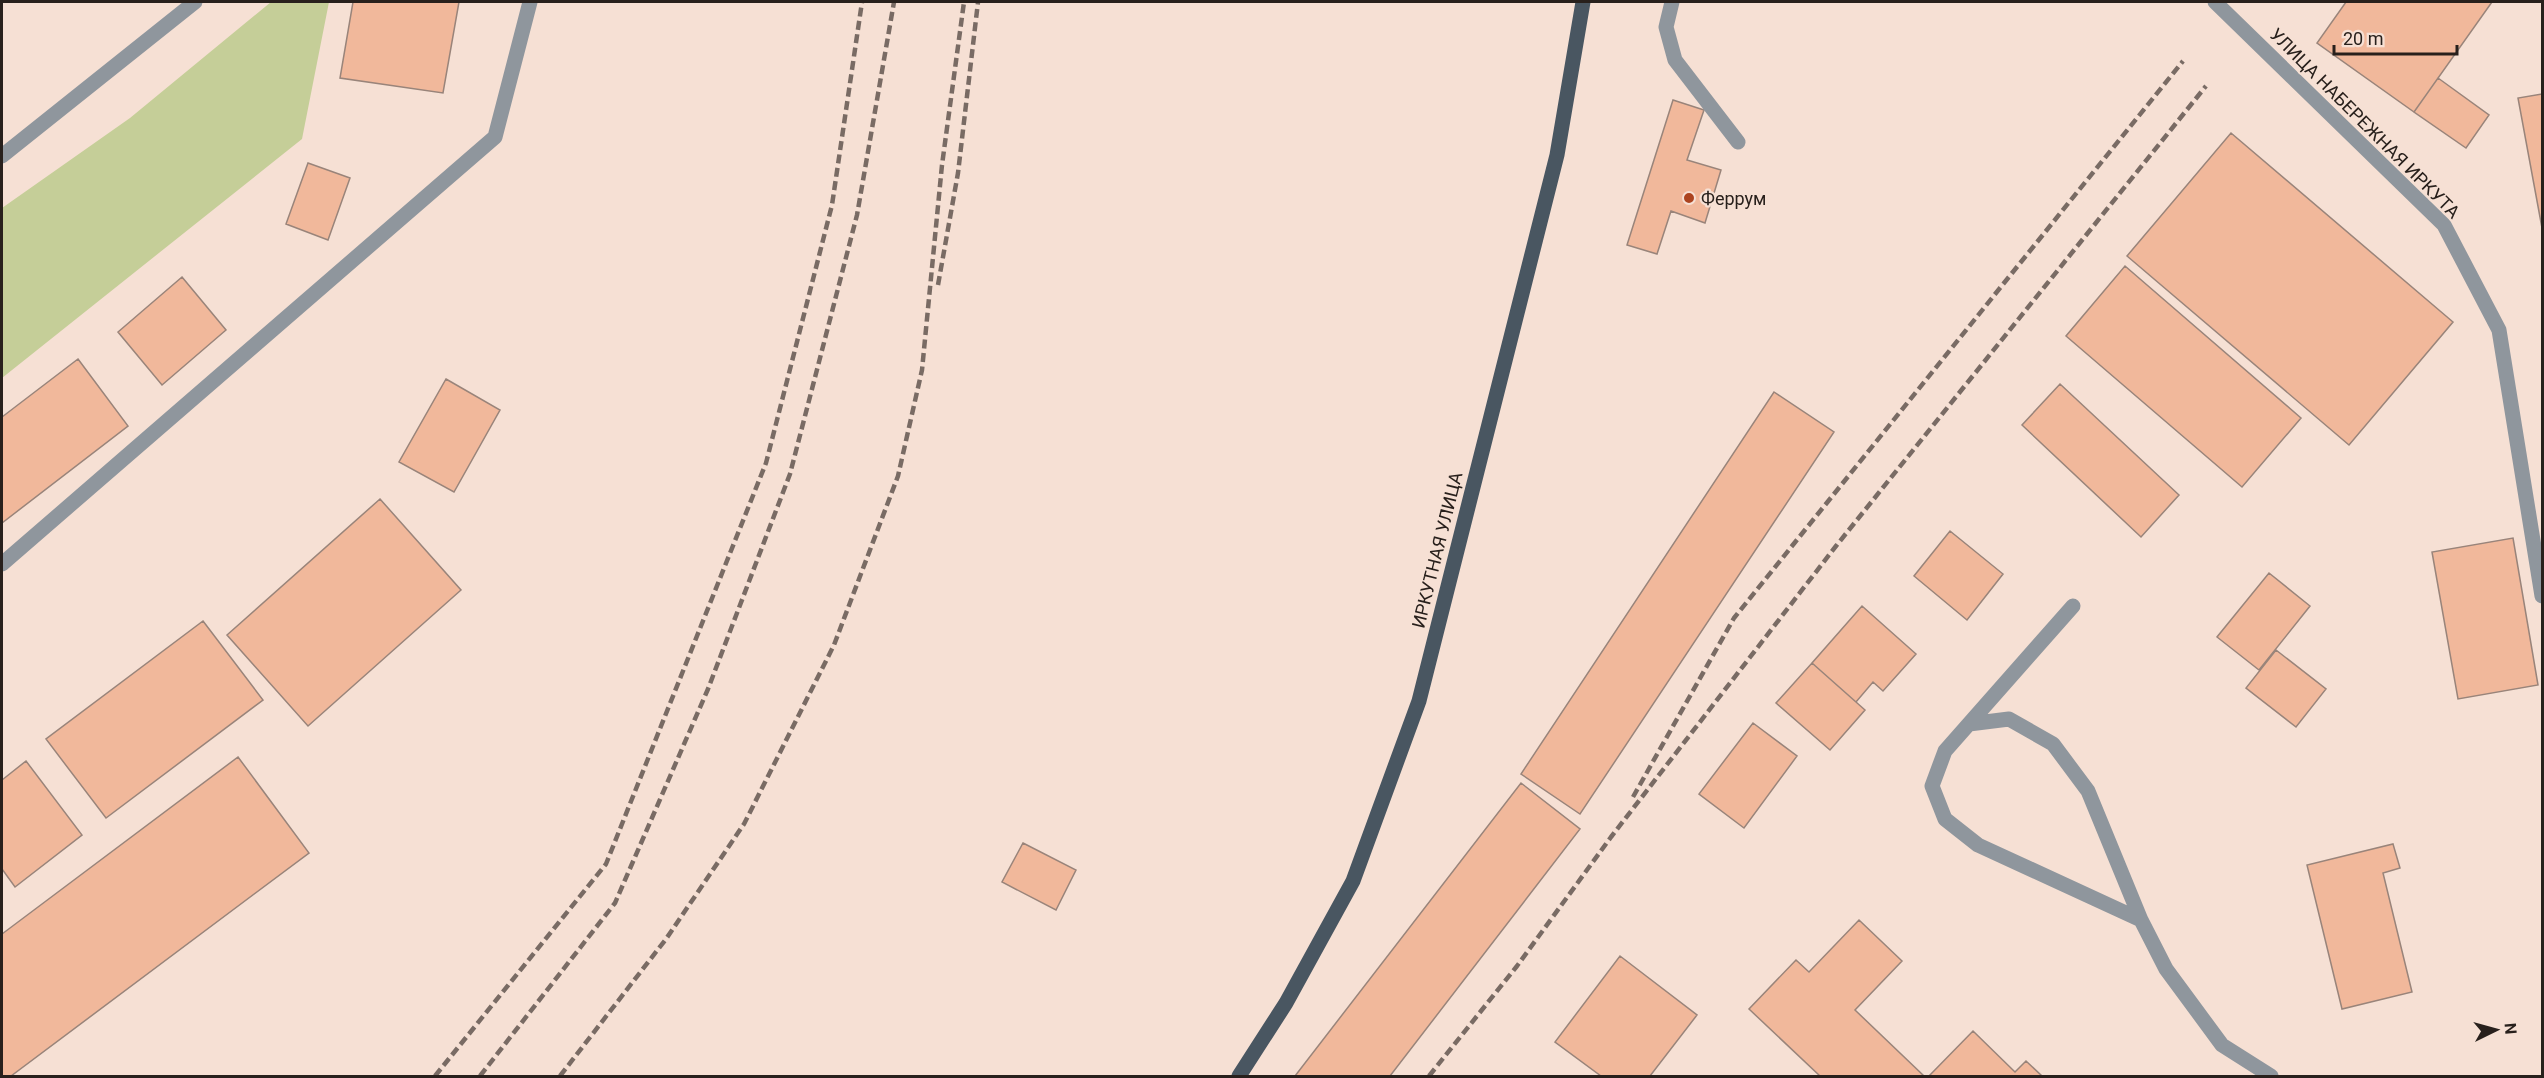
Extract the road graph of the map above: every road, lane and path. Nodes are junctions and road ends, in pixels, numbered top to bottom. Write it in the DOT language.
graph roads {
  1 [pos="195,2"];
  2 [pos="530,2"];
  3 [pos="1583,2"];
  4 [pos="1672,2"];
  5 [pos="2216,2"];
  6 [pos="1738,142"];
  7 [pos="2,156"];
  8 [pos="2,564"];
  9 [pos="2542,596"];
  10 [pos="2073,606"];
  11 [pos="1969,724"];
  12 [pos="2141,920"];
  13 [pos="1239,1077"];
  14 [pos="2271,1077"];
  1 -- 7 [label="street"];
  2 -- 8 [label="street"];
  3 -- 13 [label="main road, ИРКУТНАЯ УЛИЦА"];
  4 -- 6 [label="street"];
  5 -- 9 [label="street, УЛИЦА НАБЕРЕЖНАЯ ИРКУТА"];
  10 -- 11 [label="street"];
  11 -- 12 [label="street"];
  11 -- 12 [label="street"];
  12 -- 14 [label="street"];
}
